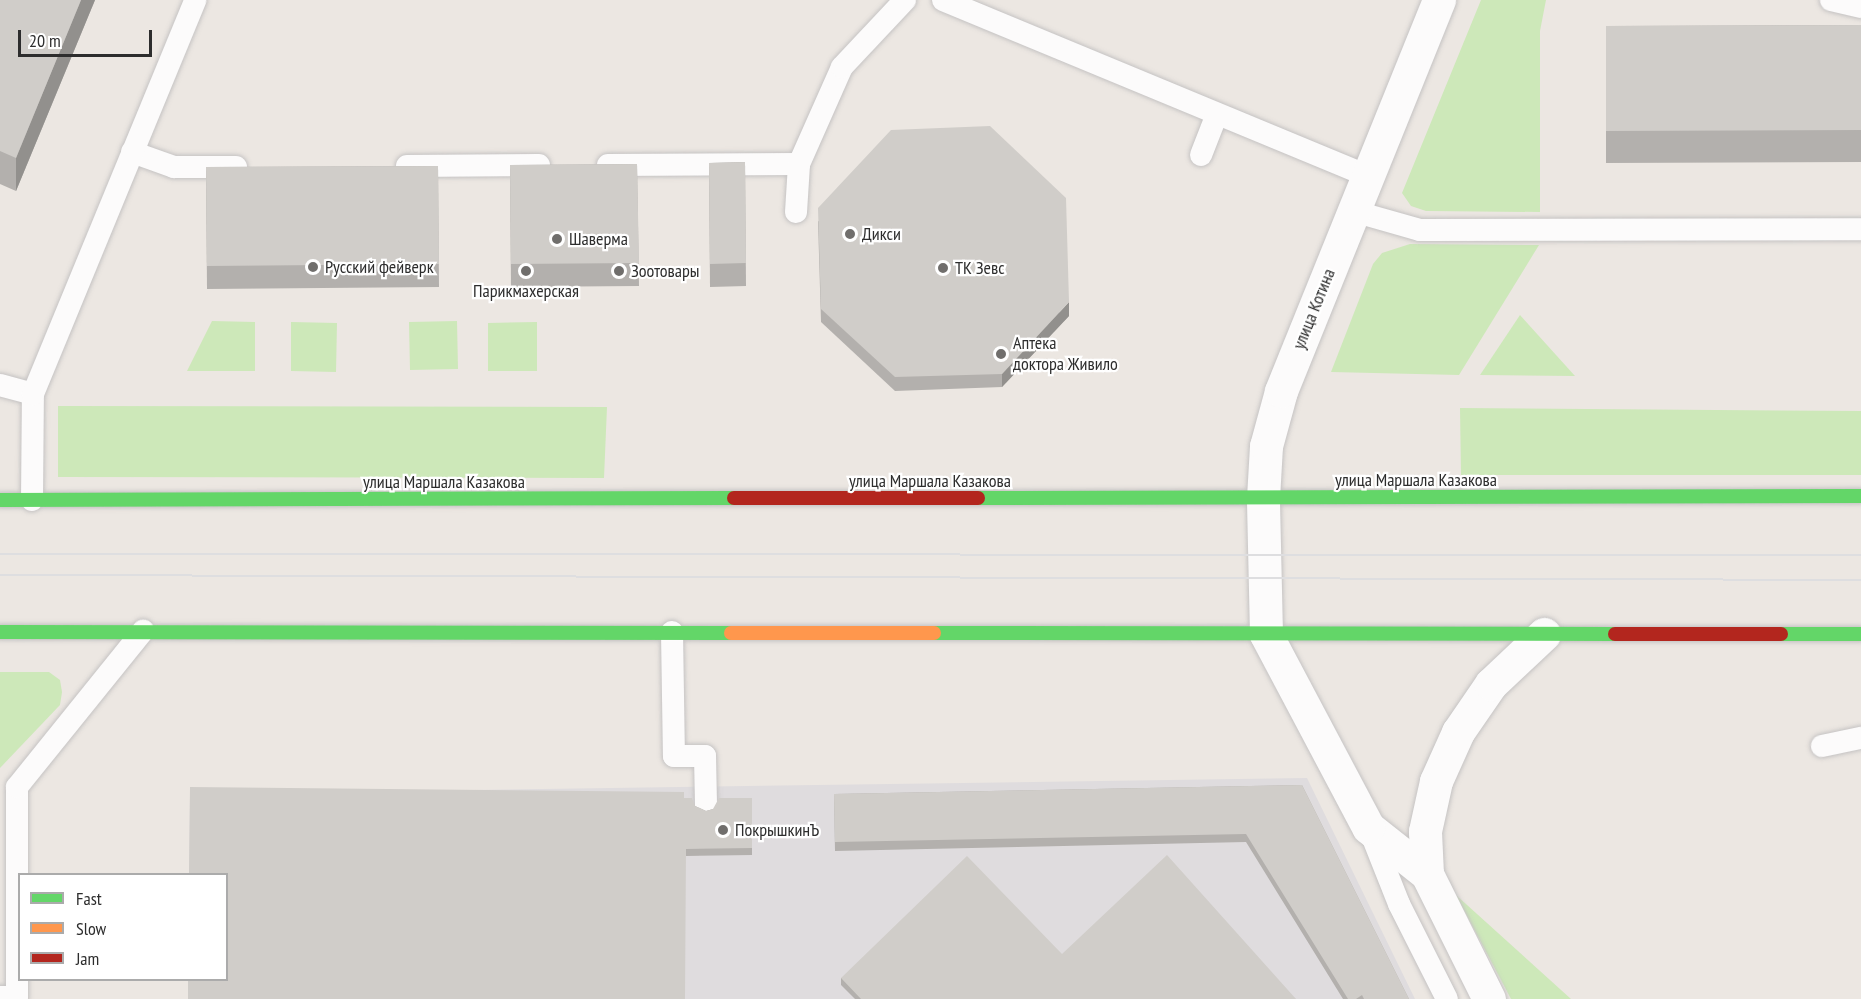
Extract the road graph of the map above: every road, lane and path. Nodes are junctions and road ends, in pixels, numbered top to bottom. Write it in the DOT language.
graph roads {
  1 [pos="195,0"];
  2 [pos="904,0"];
  3 [pos="943,0"];
  4 [pos="1439,0"];
  5 [pos="1831,0"];
  6 [pos="1861,7"];
  7 [pos="1217,114"];
  8 [pos="132,152"];
  9 [pos="1200,155"];
  10 [pos="799,164"];
  11 [pos="560,165"];
  12 [pos="584,165"];
  13 [pos="384,166"];
  14 [pos="255,167"];
  15 [pos="1367,176"];
  16 [pos="796,212"];
  17 [pos="1353,212"];
  18 [pos="1861,229"];
  19 [pos="0,385"];
  20 [pos="33,394"];
  21 [pos="1861,496"];
  22 [pos="1263,498"];
  23 [pos="0,500"];
  24 [pos="32,500"];
  25 [pos="143,631"];
  26 [pos="0,632"];
  27 [pos="672,632"];
  28 [pos="1266,634"];
  29 [pos="1544,634"];
  30 [pos="1861,634"];
  31 [pos="1861,738"];
  32 [pos="1822,746"];
  33 [pos="706,805"];
  34 [pos="1368,827"];
  35 [pos="1427,874"];
  36 [pos="11,998"];
  37 [pos="1447,999"];
  38 [pos="1490,999"];
  1 -- 8 [label="lane"];
  2 -- 10 [label="lane"];
  3 -- 7 [label="lane"];
  4 -- 15 [label="street, улица Котина"];
  5 -- 6 [label="lane"];
  7 -- 9 [label="lane"];
  7 -- 15 [label="lane"];
  8 -- 14 [label="lane"];
  8 -- 20 [label="lane"];
  10 -- 12 [label="lane"];
  10 -- 16 [label="lane"];
  11 -- 13 [label="lane"];
  15 -- 17 [label="street, улица Котина"];
  17 -- 18 [label="lane"];
  17 -- 22 [label="street, улица Котина"];
  19 -- 20 [label="lane"];
  20 -- 24 [label="lane"];
  21 -- 22 [label="main road, улица Маршала Казакова"];
  22 -- 24 [label="main road, улица Маршала Казакова"];
  22 -- 28 [label="street, улица Котина"];
  23 -- 24 [label="main road, улица Маршала Казакова"];
  25 -- 26 [label="main road"];
  25 -- 27 [label="main road"];
  25 -- 36 [label="lane"];
  27 -- 28 [label="main road"];
  27 -- 33 [label="lane"];
  28 -- 29 [label="main road"];
  28 -- 34 [label="street"];
  29 -- 30 [label="main road"];
  29 -- 35 [label="street"];
  31 -- 32 [label="lane"];
  34 -- 35 [label="street"];
  34 -- 37 [label="lane"];
  35 -- 38 [label="street"];
}
